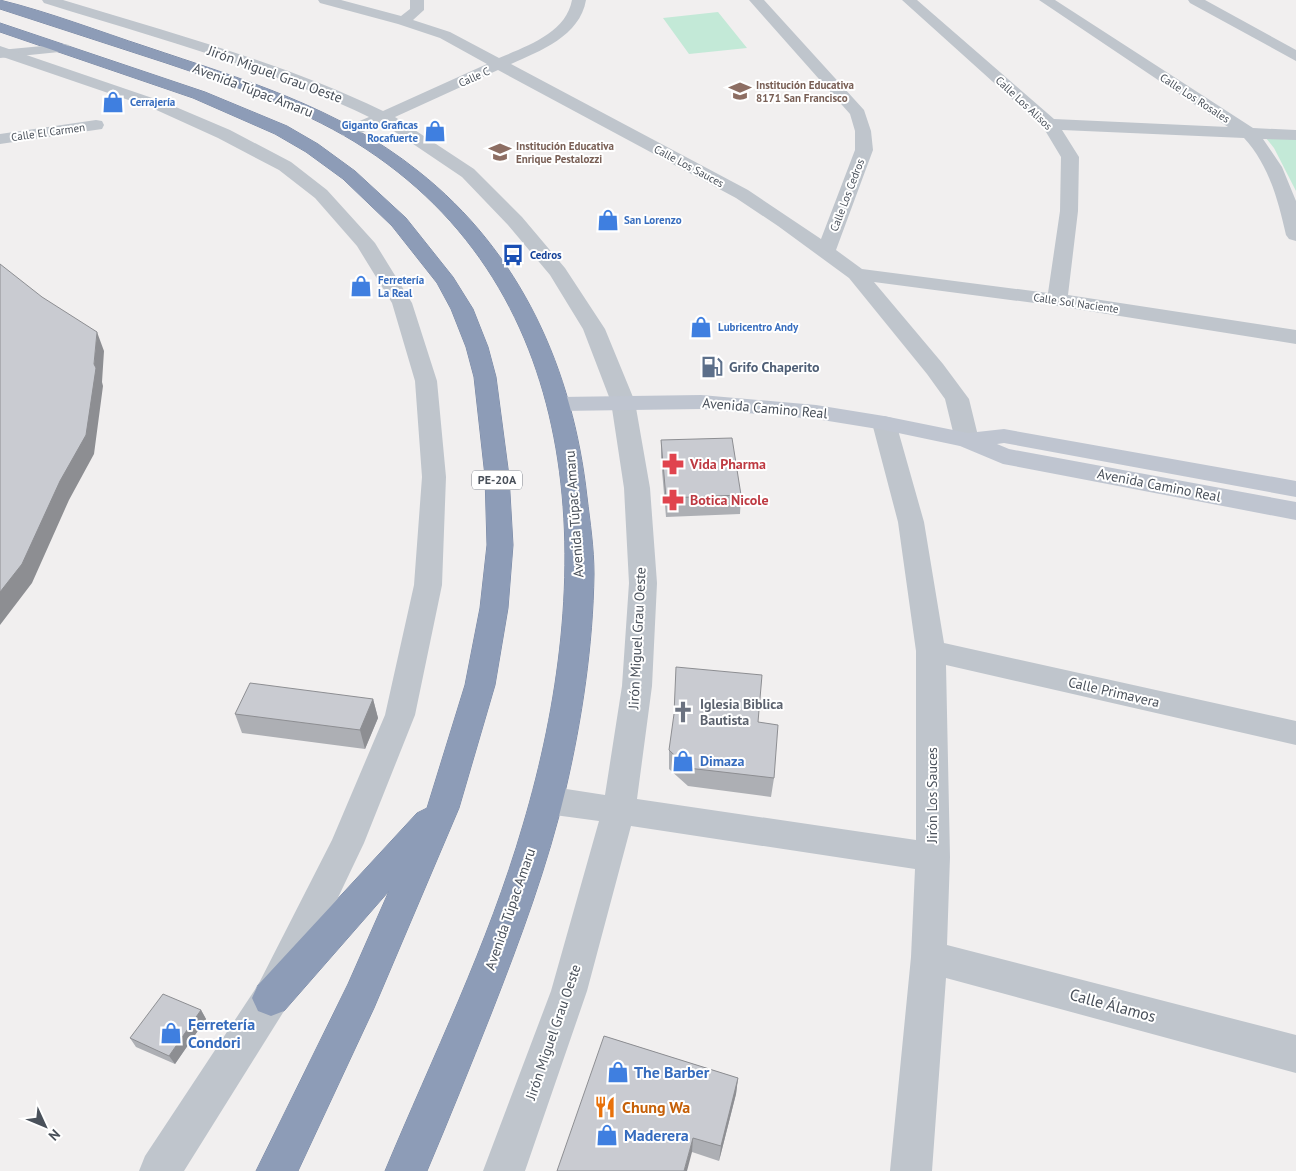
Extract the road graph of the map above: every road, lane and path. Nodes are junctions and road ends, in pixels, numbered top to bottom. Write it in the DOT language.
graph roads {
  1 [pos="49,0"];
  2 [pos="325,0"];
  3 [pos="416,0"];
  4 [pos="584,0"];
  5 [pos="756,0"];
  6 [pos="909,0"];
  7 [pos="1046,0"];
  8 [pos="1195,0"];
  9 [pos="0,4"];
  10 [pos="403,21"];
  11 [pos="0,27"];
  12 [pos="64,48"];
  13 [pos="2,53"];
  14 [pos="1296,56"];
  15 [pos="500,65"];
  16 [pos="383,117"];
  17 [pos="1050,124"];
  18 [pos="96,125"];
  19 [pos="349,132"];
  20 [pos="1249,133"];
  21 [pos="1296,135"];
  22 [pos="0,140"];
  23 [pos="1296,235"];
  24 [pos="826,250"];
  25 [pos="856,274"];
  26 [pos="1057,300"];
  27 [pos="1296,337"];
  28 [pos="623,402"];
  29 [pos="560,404"];
  30 [pos="884,423"];
  31 [pos="966,440"];
  32 [pos="1296,489"];
  33 [pos="1296,511"];
  34 [pos="931,651"];
  35 [pos="1296,733"];
  36 [pos="547,800"];
  37 [pos="443,808"];
  38 [pos="620,809"];
  39 [pos="932,857"];
  40 [pos="929,956"];
  41 [pos="271,998"];
  42 [pos="1296,1054"];
  43 [pos="160,1171"];
  44 [pos="277,1171"];
  45 [pos="406,1171"];
  46 [pos="504,1171"];
  47 [pos="911,1171"];
  1 -- 16 [label="street, Jirón Miguel Grau Oeste"];
  2 -- 10 [label="street, Calle Los Sauces"];
  3 -- 10 [label="street"];
  4 -- 15 [label="street, Calle C"];
  5 -- 24 [label="street, Calle Los Cedros"];
  6 -- 17 [label="street, Calle Los Alisos"];
  7 -- 20 [label="street, Calle Los Rosales"];
  8 -- 14 [label="street"];
  9 -- 19 [label="highway, Avenida Túpac Amaru"];
  10 -- 15 [label="street, Calle Los Sauces"];
  11 -- 12 [label="highway, Avenida Túpac Amaru / PE-20A"];
  12 -- 13 [label="lane"];
  12 -- 37 [label="highway, Avenida Túpac Amaru / PE-20A"];
  13 -- 41 [label="street"];
  15 -- 16 [label="street, Calle C"];
  15 -- 24 [label="street, Calle Los Sauces"];
  16 -- 19 [label="street, Calle C"];
  16 -- 28 [label="street, Jirón Miguel Grau Oeste"];
  17 -- 20 [label="street"];
  17 -- 26 [label="street, Calle Los Alisos"];
  18 -- 22 [label="street, Calle El Carmen"];
  19 -- 29 [label="highway, Avenida Túpac Amaru"];
  20 -- 21 [label="street"];
  20 -- 23 [label="street, Calle Los Rosales"];
  24 -- 25 [label="street, Calle Los Sauces"];
  25 -- 26 [label="street, Calle Sol Naciente"];
  25 -- 31 [label="street, Calle Los Sauces"];
  26 -- 27 [label="street, Calle Sol Naciente"];
  28 -- 29 [label="street, Avenida Camino Real"];
  28 -- 30 [label="street, Avenida Camino Real"];
  28 -- 38 [label="street, Jirón Miguel Grau Oeste"];
  29 -- 36 [label="highway, Avenida Túpac Amaru"];
  30 -- 31 [label="street, Avenida Camino Real"];
  30 -- 34 [label="street, Jirón Los Sauces"];
  31 -- 32 [label="street, Avenida Camino Real"];
  31 -- 33 [label="street, Avenida Camino Real"];
  34 -- 35 [label="street, Calle Primavera"];
  34 -- 39 [label="street, Jirón Los Sauces"];
  36 -- 38 [label="street"];
  36 -- 45 [label="highway, Avenida Túpac Amaru"];
  37 -- 41 [label="highway"];
  37 -- 44 [label="highway, Avenida Túpac Amaru / PE-20A"];
  38 -- 39 [label="street"];
  38 -- 46 [label="street, Jirón Miguel Grau Oeste"];
  39 -- 40 [label="street, Jirón Los Sauces"];
  40 -- 42 [label="street, Calle Álamos"];
  40 -- 47 [label="street, Jirón Los Sauces"];
  41 -- 43 [label="street"];
}
